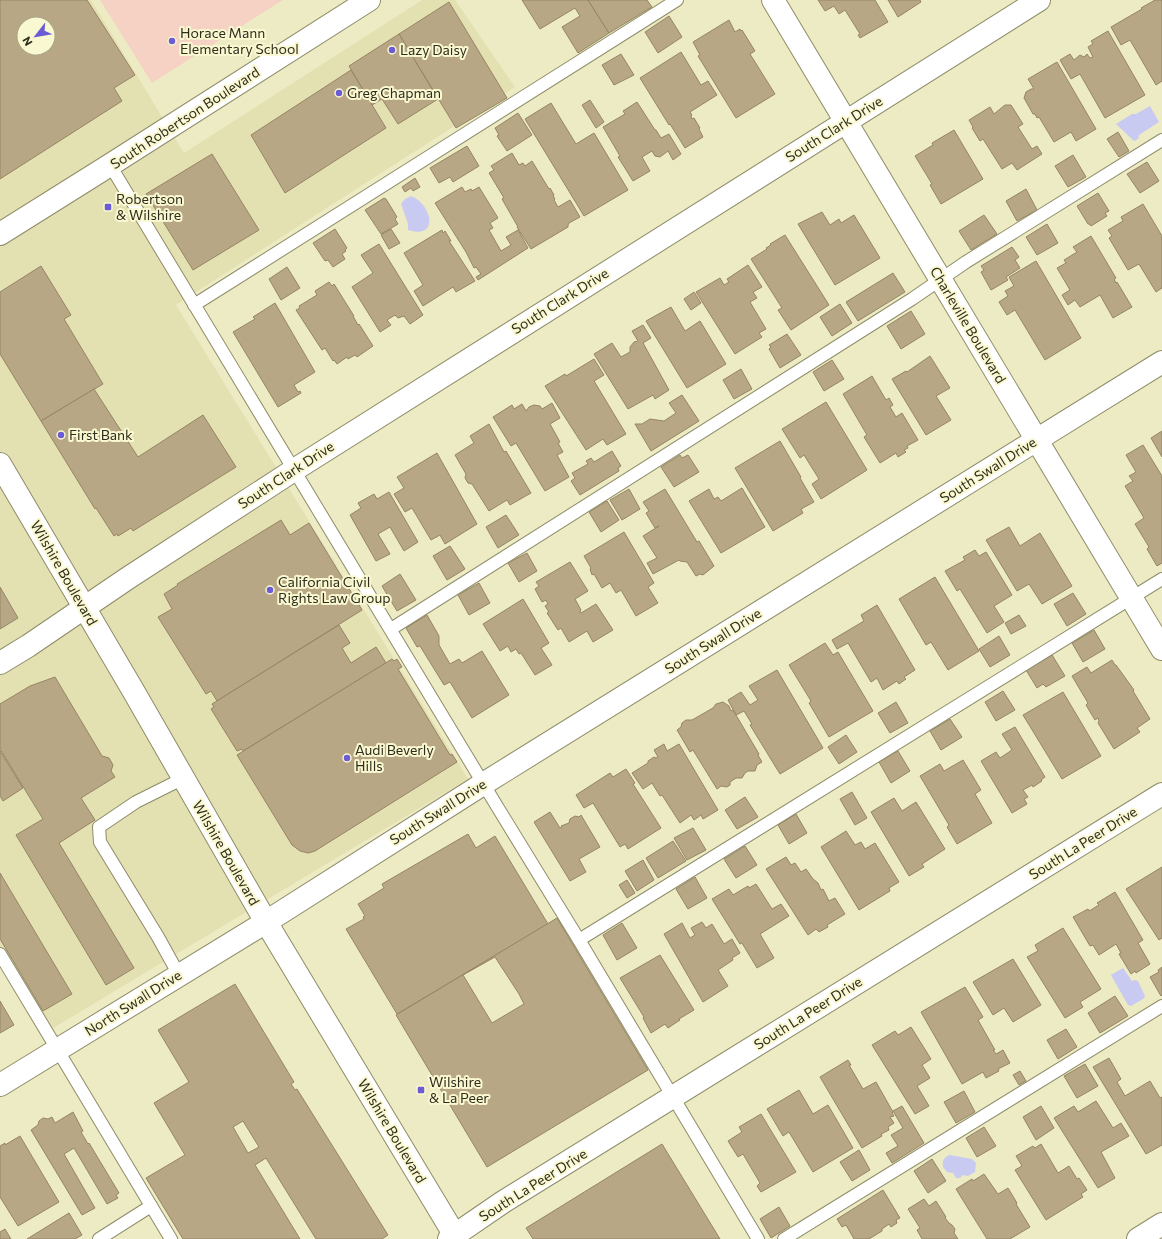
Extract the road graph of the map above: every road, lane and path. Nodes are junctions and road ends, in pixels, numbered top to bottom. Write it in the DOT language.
graph roads {
  1 [pos="369,0"];
  2 [pos="677,0"];
  3 [pos="773,0"];
  4 [pos="1039,0"];
  5 [pos="846,121"];
  6 [pos="1162,140"];
  7 [pos="110,165"];
  8 [pos="0,234"];
  9 [pos="940,280"];
  10 [pos="194,305"];
  11 [pos="1162,362"];
  12 [pos="1037,440"];
  13 [pos="0,464"];
  14 [pos="294,470"];
  15 [pos="1162,578"];
  16 [pos="1131,598"];
  17 [pos="84,608"];
  18 [pos="391,629"];
  19 [pos="1162,649"];
  20 [pos="0,663"];
  21 [pos="184,778"];
  22 [pos="483,784"];
  23 [pos="1162,794"];
  24 [pos="266,922"];
  25 [pos="579,940"];
  26 [pos="0,954"];
  27 [pos="179,975"];
  28 [pos="1162,1006"];
  29 [pos="58,1050"];
  30 [pos="0,1085"];
  31 [pos="672,1097"];
  32 [pos="151,1206"];
  33 [pos="1162,1224"];
  34 [pos="453,1238"];
  35 [pos="99,1239"];
  36 [pos="172,1239"];
  37 [pos="758,1239"];
  38 [pos="784,1239"];
  39 [pos="1138,1239"];
  1 -- 7 [label="street, South Robertson Boulevard"];
  2 -- 10 [label="lane"];
  3 -- 5 [label="street, Charleville Boulevard"];
  4 -- 5 [label="street, South Clark Drive"];
  5 -- 9 [label="street, Charleville Boulevard"];
  5 -- 14 [label="street, South Clark Drive"];
  6 -- 9 [label="lane"];
  7 -- 8 [label="street, South Robertson Boulevard"];
  7 -- 10 [label="lane"];
  9 -- 12 [label="street, Charleville Boulevard"];
  9 -- 18 [label="lane"];
  10 -- 14 [label="lane"];
  11 -- 12 [label="street, South Swall Drive"];
  12 -- 16 [label="street, Charleville Boulevard"];
  12 -- 22 [label="street, South Swall Drive"];
  13 -- 17 [label="street, Wilshire Boulevard"];
  14 -- 17 [label="street, South Clark Drive"];
  14 -- 18 [label="lane"];
  15 -- 16 [label="lane"];
  16 -- 19 [label="street, Charleville Boulevard"];
  16 -- 25 [label="lane"];
  17 -- 20 [label="street, South Clark Drive"];
  17 -- 21 [label="street, Wilshire Boulevard"];
  18 -- 22 [label="lane"];
  21 -- 24 [label="street, Wilshire Boulevard"];
  21 -- 27 [label="lane"];
  22 -- 24 [label="street, South Swall Drive"];
  22 -- 25 [label="lane"];
  23 -- 31 [label="street, South La Peer Drive"];
  24 -- 27 [label="street, North Swall Drive"];
  24 -- 34 [label="street, Wilshire Boulevard"];
  25 -- 31 [label="lane"];
  26 -- 29 [label="lane"];
  27 -- 29 [label="street, North Swall Drive"];
  28 -- 38 [label="lane"];
  29 -- 30 [label="street, North Swall Drive"];
  29 -- 32 [label="lane"];
  31 -- 34 [label="street, South La Peer Drive"];
  31 -- 37 [label="lane"];
  32 -- 35 [label="lane"];
  32 -- 36 [label="lane"];
  33 -- 39 [label="street"];
}
